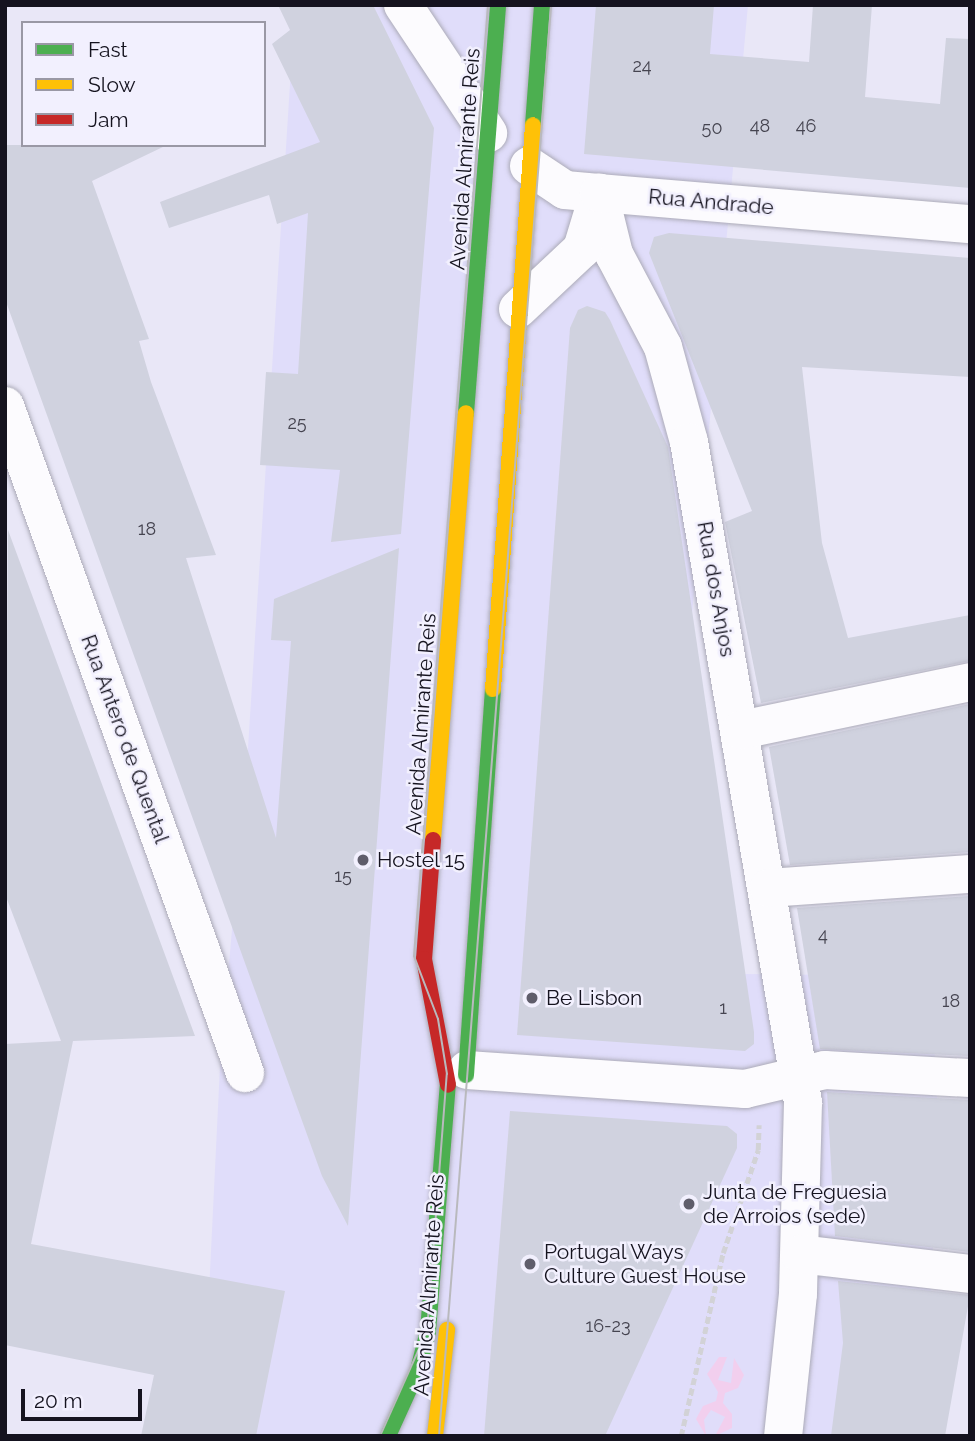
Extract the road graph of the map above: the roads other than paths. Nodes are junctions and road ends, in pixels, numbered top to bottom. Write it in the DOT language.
graph roads {
  1 [pos="403,5"];
  2 [pos="498,5"];
  3 [pos="542,5"];
  4 [pos="488,133"];
  5 [pos="529,166"];
  6 [pos="599,192"];
  7 [pos="970,225"];
  8 [pos="597,249"];
  9 [pos="518,309"];
  10 [pos="5,406"];
  11 [pos="970,682"];
  12 [pos="741,730"];
  13 [pos="970,874"];
  14 [pos="769,888"];
  15 [pos="467,1070"];
  16 [pos="245,1073"];
  17 [pos="799,1076"];
  18 [pos="970,1078"];
  19 [pos="800,1254"];
  20 [pos="970,1274"];
  21 [pos="388,1436"];
  22 [pos="435,1436"];
  23 [pos="783,1436"];
  1 -- 4 [label="street"];
  2 -- 4 [label="main road, Avenida Almirante Reis"];
  3 -- 5 [label="main road, Avenida Almirante Reis"];
  4 -- 5 [label="main road"];
  4 -- 21 [label="main road, Avenida Almirante Reis"];
  5 -- 6 [label="street"];
  5 -- 9 [label="main road, Avenida Almirante Reis"];
  6 -- 7 [label="street, Rua Andrade"];
  6 -- 8 [label="street, Rua dos Anjos"];
  8 -- 9 [label="street"];
  8 -- 12 [label="street, Rua dos Anjos"];
  9 -- 15 [label="main road, Avenida Almirante Reis"];
  10 -- 16 [label="street, Rua Antero de Quental"];
  11 -- 12 [label="street"];
  12 -- 14 [label="street, Rua dos Anjos"];
  13 -- 14 [label="street"];
  14 -- 17 [label="street, Rua dos Anjos"];
  15 -- 17 [label="street"];
  15 -- 22 [label="main road, Avenida Almirante Reis"];
  17 -- 18 [label="street"];
  17 -- 19 [label="street, Rua dos Anjos"];
  19 -- 20 [label="street"];
  19 -- 23 [label="street, Rua dos Anjos"];
}
